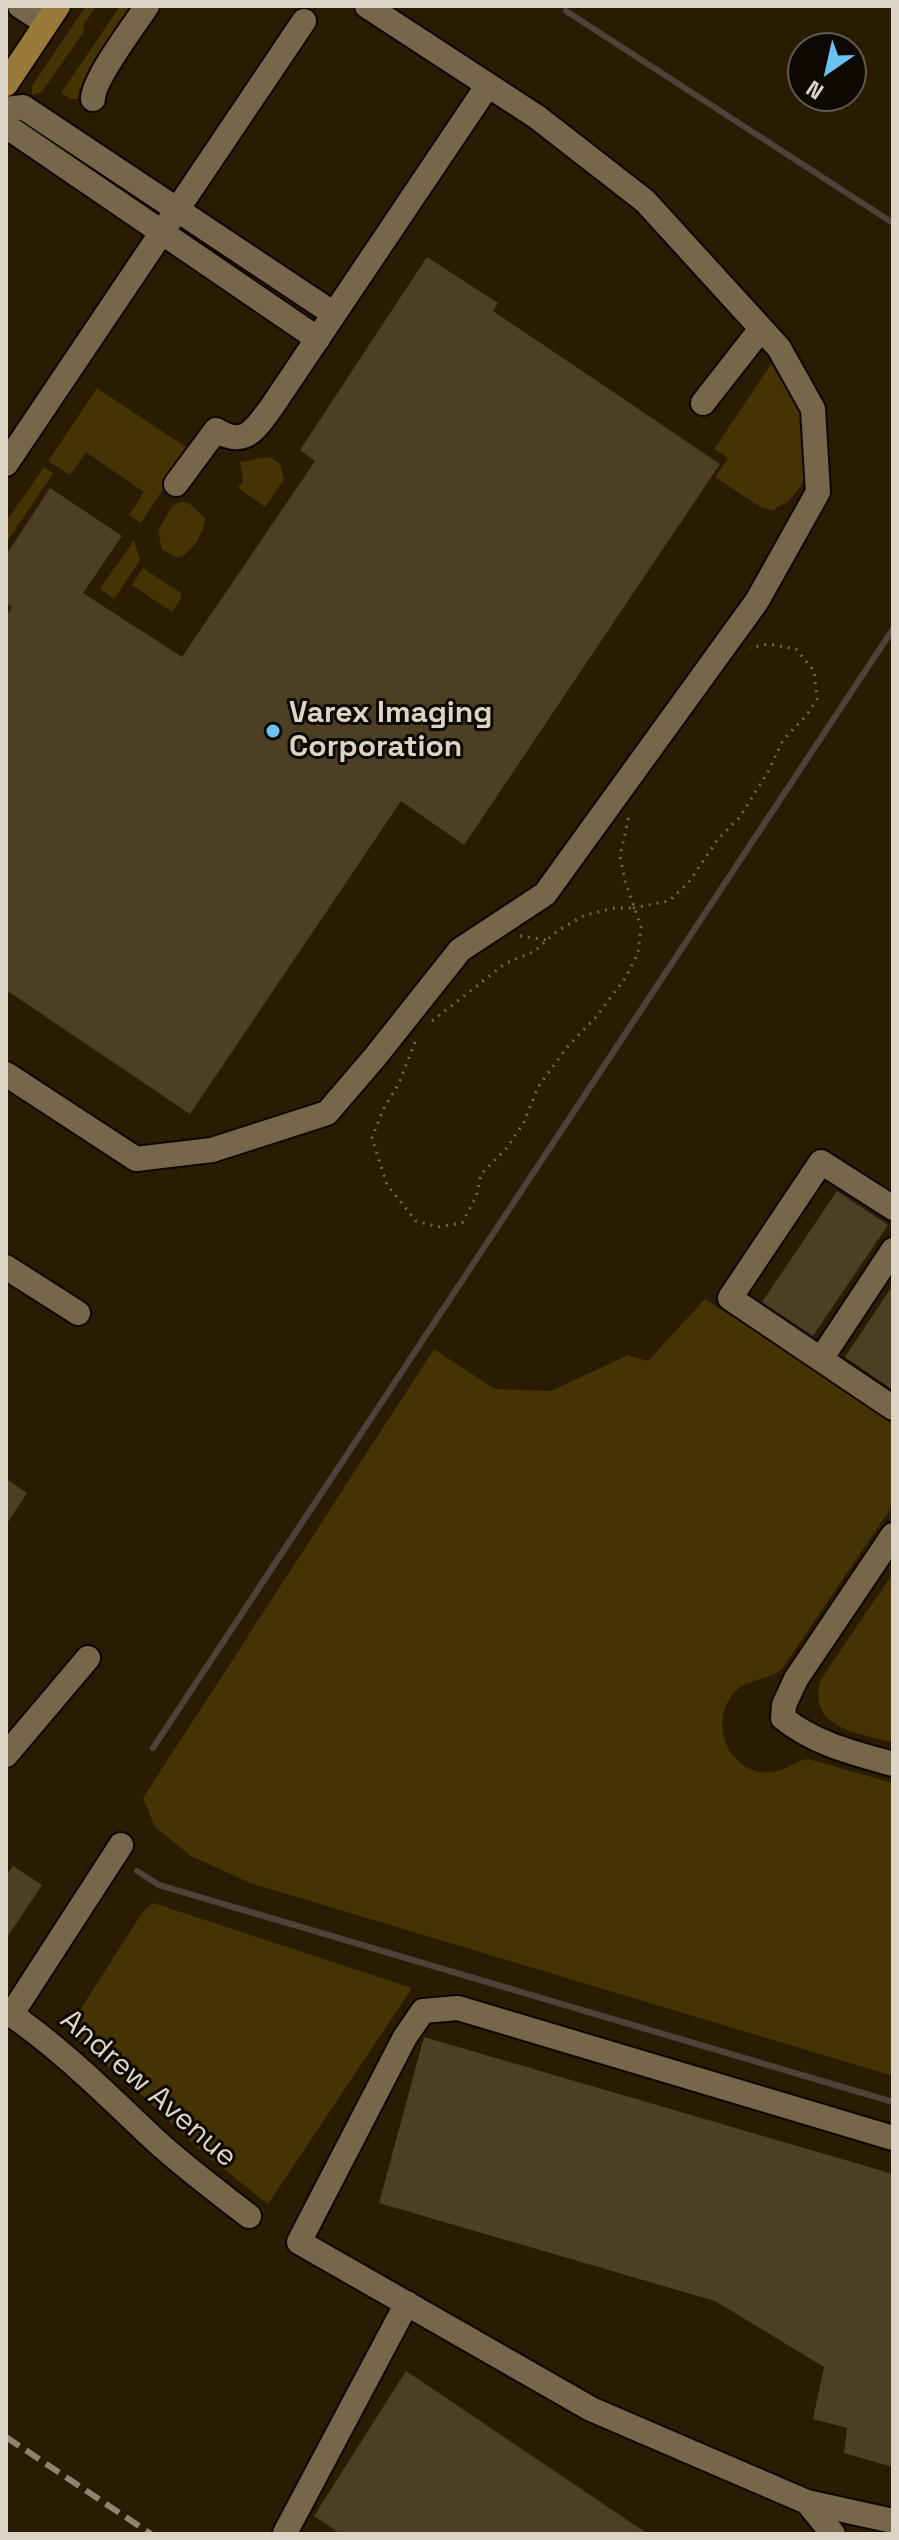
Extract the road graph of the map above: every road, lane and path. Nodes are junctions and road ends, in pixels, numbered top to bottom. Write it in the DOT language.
graph roads {
  1 [pos="20,6"];
  2 [pos="147,6"];
  3 [pos="367,6"];
  4 [pos="52,14"];
  5 [pos="304,21"];
  6 [pos="6,84"];
  7 [pos="488,85"];
  8 [pos="93,99"];
  9 [pos="7,118"];
  10 [pos="177,210"];
  11 [pos="161,233"];
  12 [pos="334,314"];
  13 [pos="761,329"];
  14 [pos="318,339"];
  15 [pos="703,403"];
  16 [pos="6,464"];
  17 [pos="176,484"];
  18 [pos="737,651"];
  19 [pos="635,806"];
  20 [pos="633,908"];
  21 [pos="425,1028"];
  22 [pos="418,1034"];
  23 [pos="6,1074"];
  24 [pos="893,1208"];
  25 [pos="893,1250"];
  26 [pos="6,1267"];
  27 [pos="78,1313"];
  28 [pos="821,1359"];
  29 [pos="893,1408"];
  30 [pos="893,1535"];
  31 [pos="88,1658"];
  32 [pos="6,1755"];
  33 [pos="893,1764"];
  34 [pos="121,1845"];
  35 [pos="9,2013"];
  36 [pos="893,2138"];
  37 [pos="249,2216"];
  38 [pos="407,2303"];
  39 [pos="807,2502"];
  40 [pos="893,2521"];
  41 [pos="287,2534"];
  42 [pos="833,2534"];
  1 -- 4 [label="street"];
  2 -- 8 [label="street"];
  3 -- 7 [label="street"];
  4 -- 6 [label="main road"];
  5 -- 10 [label="street"];
  7 -- 12 [label="street"];
  7 -- 13 [label="street"];
  9 -- 10 [label="street"];
  9 -- 11 [label="street"];
  10 -- 11 [label="street"];
  10 -- 12 [label="street"];
  11 -- 14 [label="street"];
  11 -- 16 [label="street"];
  12 -- 14 [label="street"];
  13 -- 15 [label="street"];
  13 -- 23 [label="street"];
  14 -- 17 [label="street"];
  18 -- 20 [label="path"];
  19 -- 20 [label="path"];
  20 -- 21 [label="path"];
  20 -- 22 [label="path"];
  24 -- 28 [label="street"];
  25 -- 28 [label="street"];
  26 -- 27 [label="street"];
  28 -- 29 [label="street"];
  30 -- 33 [label="street"];
  31 -- 32 [label="street"];
  34 -- 35 [label="street"];
  35 -- 37 [label="street, Andrew Avenue"];
  36 -- 38 [label="street"];
  38 -- 39 [label="street"];
  38 -- 41 [label="street"];
  39 -- 40 [label="street"];
  39 -- 42 [label="street"];
}
